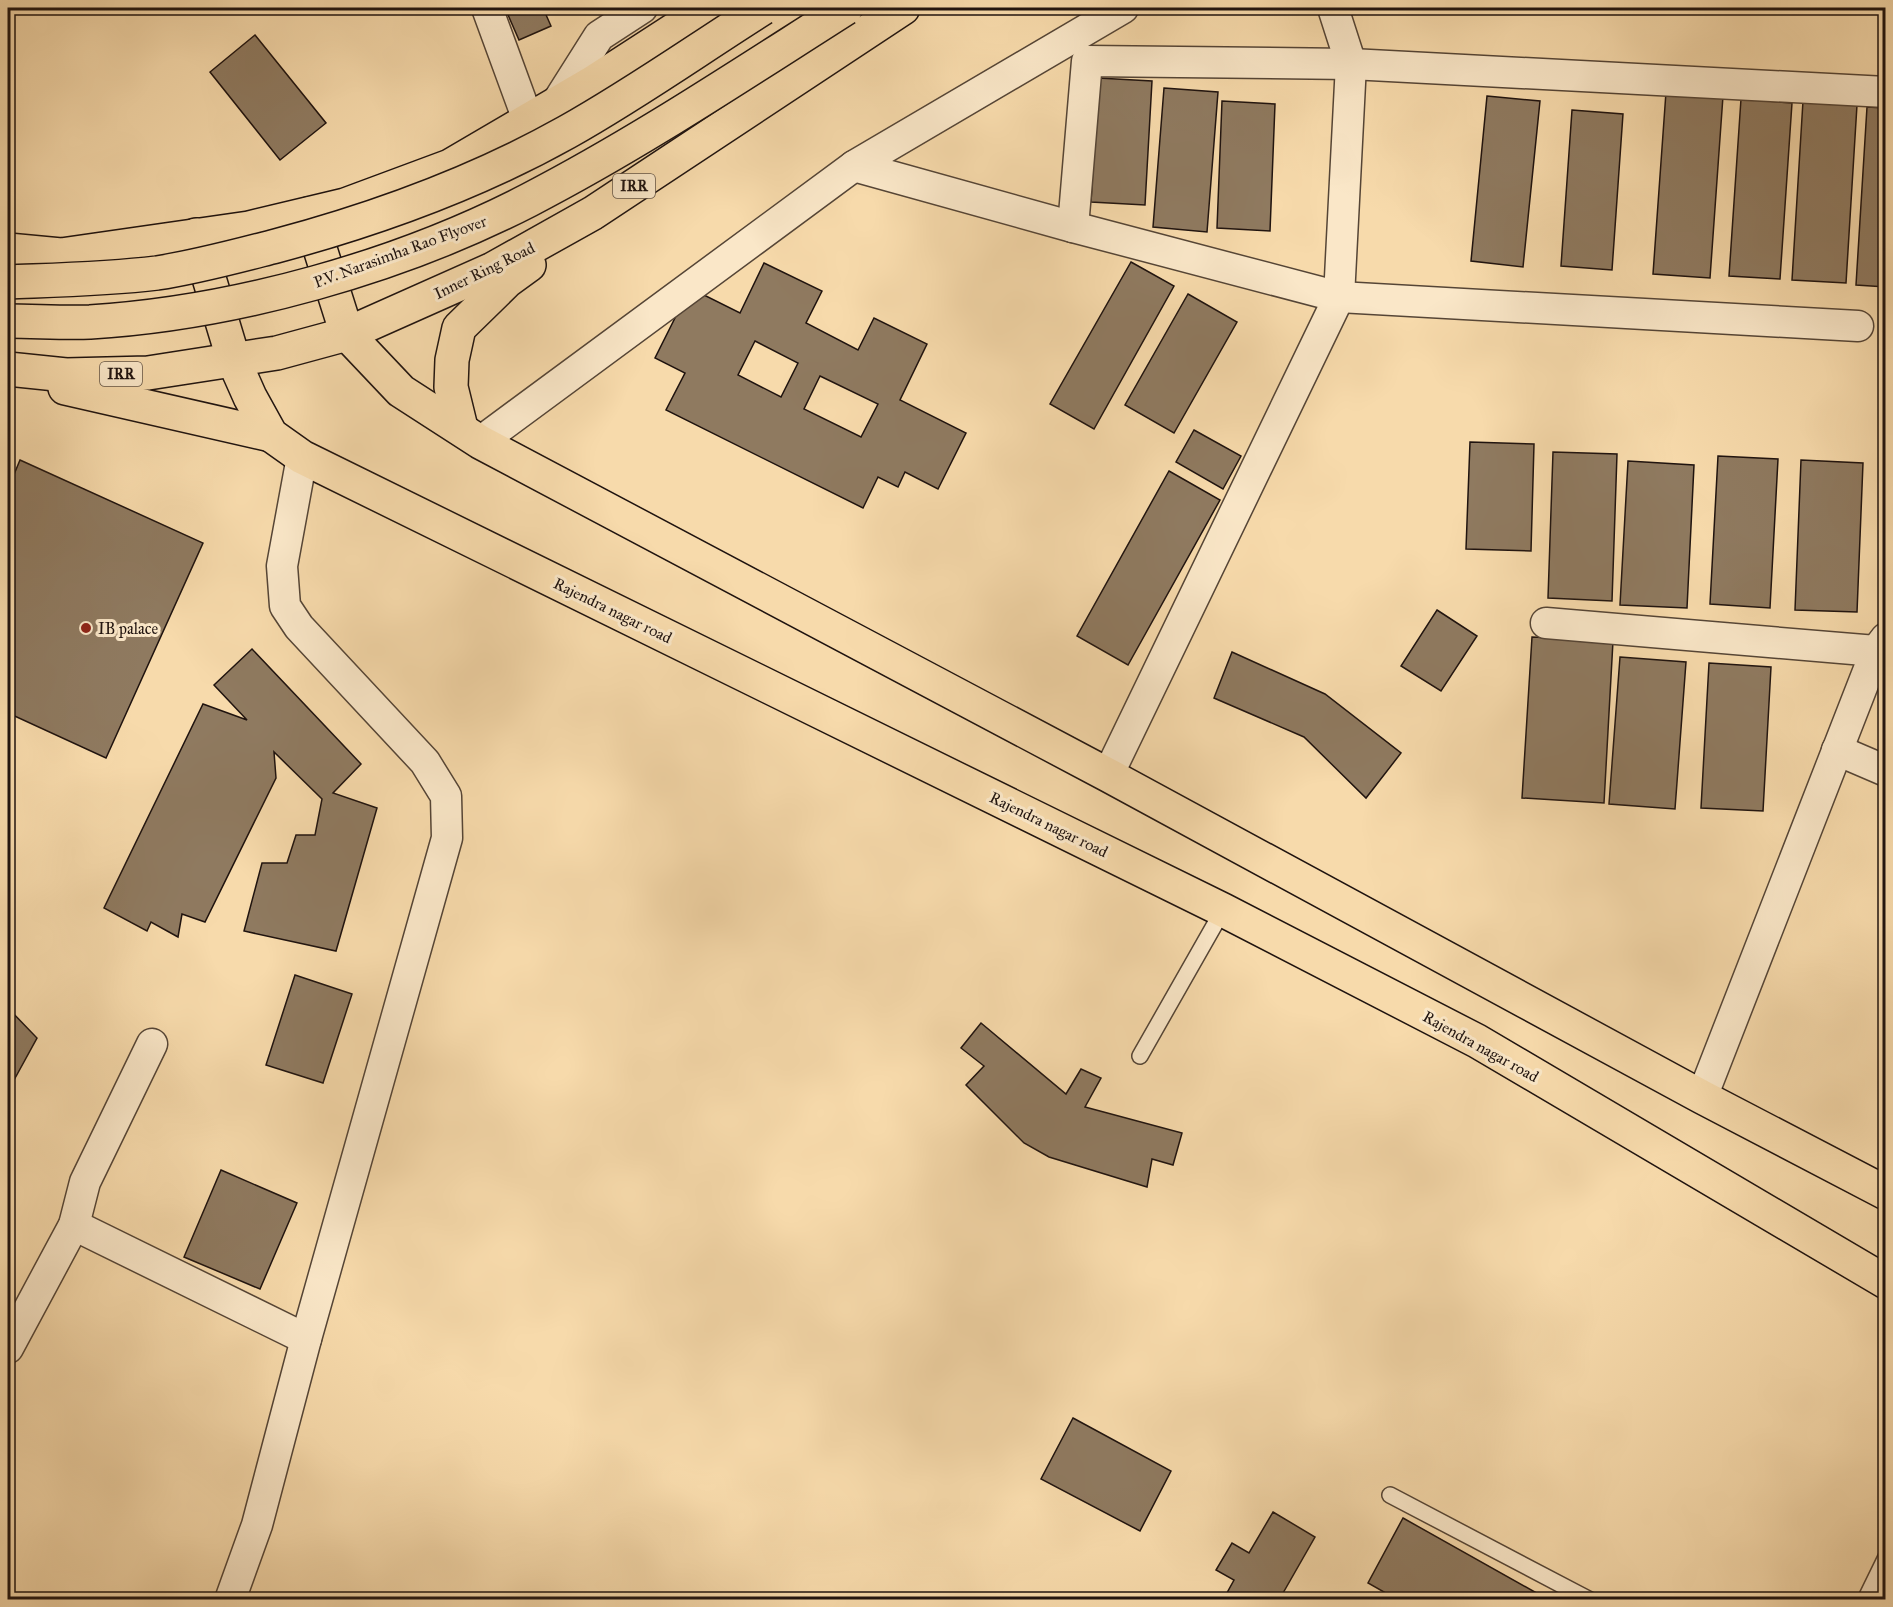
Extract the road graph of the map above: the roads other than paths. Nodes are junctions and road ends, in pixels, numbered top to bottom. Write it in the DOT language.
graph roads {
  1 [pos="487,8"];
  2 [pos="642,8"];
  3 [pos="708,8"];
  4 [pos="763,8"];
  5 [pos="846,8"];
  6 [pos="903,8"];
  7 [pos="1123,8"];
  8 [pos="1333,8"];
  9 [pos="1351,64"];
  10 [pos="1886,92"];
  11 [pos="556,104"];
  12 [pos="528,120"];
  13 [pos="855,166"];
  14 [pos="309,213"];
  15 [pos="593,213"];
  16 [pos="1073,227"];
  17 [pos="196,235"];
  18 [pos="8,250"];
  19 [pos="8,282"];
  20 [pos="1339,297"];
  21 [pos="8,321"];
  22 [pos="1858,326"];
  23 [pos="347,334"];
  24 [pos="234,361"];
  25 [pos="8,369"];
  26 [pos="8,375"];
  27 [pos="271,435"];
  28 [pos="471,435"];
  29 [pos="302,457"];
  30 [pos="1546,623"];
  31 [pos="1881,645"];
  32 [pos="1838,750"];
  33 [pos="1886,771"];
  34 [pos="1108,775"];
  35 [pos="1223,910"];
  36 [pos="152,1044"];
  37 [pos="1140,1056"];
  38 [pos="1702,1097"];
  39 [pos="1886,1193"];
  40 [pos="74,1225"];
  41 [pos="1886,1282"];
  42 [pos="306,1339"];
  43 [pos="8,1348"];
  44 [pos="1390,1495"];
  45 [pos="1886,1557"];
  46 [pos="230,1599"];
  47 [pos="1590,1599"];
  48 [pos="1865,1599"];
  1 -- 12 [label="street"];
  2 -- 11 [label="street"];
  3 -- 11 [label="main road"];
  4 -- 19 [label="main road, bridge"];
  5 -- 21 [label="main road, P.V. Narasimha Rao Flyover, bridge"];
  6 -- 15 [label="main road, Inner Ring Road / IRR"];
  7 -- 13 [label="street"];
  8 -- 9 [label="street"];
  9 -- 10 [label="street"];
  9 -- 16 [label="street"];
  9 -- 20 [label="street"];
  11 -- 12 [label="main road"];
  12 -- 14 [label="main road"];
  13 -- 16 [label="street"];
  13 -- 28 [label="street"];
  14 -- 17 [label="main road"];
  14 -- 23 [label="main road"];
  15 -- 23 [label="main road, Inner Ring Road / IRR"];
  15 -- 28 [label="main road"];
  16 -- 20 [label="street"];
  17 -- 18 [label="main road"];
  17 -- 24 [label="main road, Rajendra nagar road"];
  20 -- 22 [label="street"];
  20 -- 34 [label="street"];
  23 -- 24 [label="main road, Inner Ring Road / IRR"];
  23 -- 28 [label="main road"];
  24 -- 25 [label="main road, Inner Ring Road / IRR"];
  24 -- 27 [label="main road, Rajendra nagar road"];
  26 -- 27 [label="main road"];
  27 -- 29 [label="main road, Rajendra nagar road"];
  28 -- 34 [label="main road"];
  29 -- 35 [label="main road, Rajendra nagar road"];
  29 -- 42 [label="street"];
  30 -- 31 [label="street"];
  31 -- 32 [label="street"];
  32 -- 33 [label="street"];
  32 -- 38 [label="street"];
  34 -- 38 [label="main road"];
  35 -- 37 [label="lane"];
  35 -- 41 [label="main road, Rajendra nagar road"];
  36 -- 40 [label="street"];
  38 -- 39 [label="main road"];
  40 -- 42 [label="street"];
  40 -- 43 [label="street"];
  42 -- 46 [label="street"];
  44 -- 47 [label="lane"];
  45 -- 48 [label="lane"];
}
